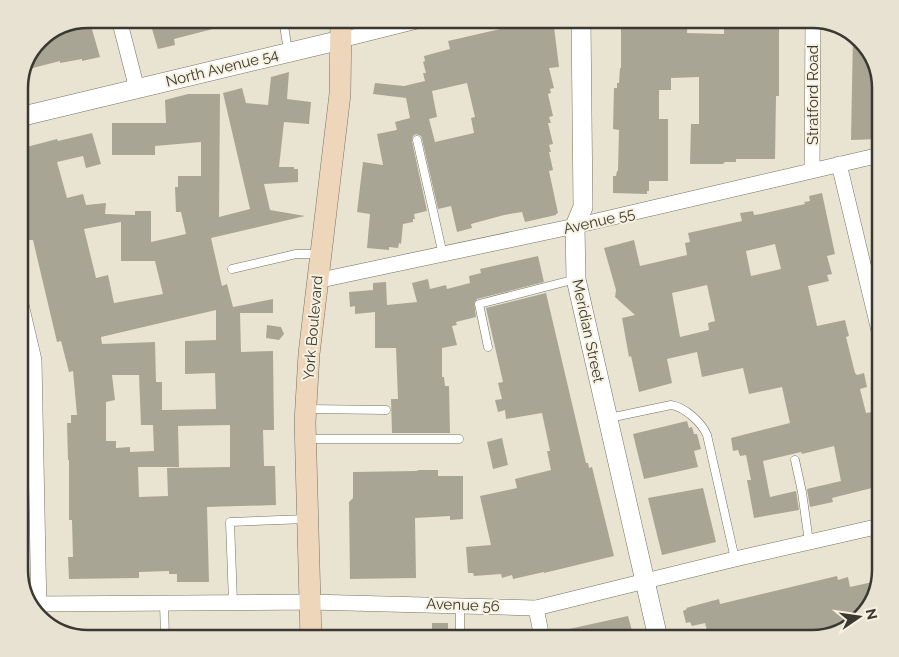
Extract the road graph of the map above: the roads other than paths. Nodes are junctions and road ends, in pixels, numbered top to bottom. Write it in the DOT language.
graph roads {
  1 [pos="121,27"];
  2 [pos="284,27"];
  3 [pos="341,27"];
  4 [pos="393,27"];
  5 [pos="581,27"];
  6 [pos="813,27"];
  7 [pos="341,40"];
  8 [pos="288,52"];
  9 [pos="137,89"];
  10 [pos="28,115"];
  11 [pos="417,140"];
  12 [pos="872,157"];
  13 [pos="839,164"];
  14 [pos="812,170"];
  15 [pos="576,226"];
  16 [pos="320,254"];
  17 [pos="443,255"];
  18 [pos="232,269"];
  19 [pos="576,279"];
  20 [pos="316,281"];
  21 [pos="872,302"];
  22 [pos="28,334"];
  23 [pos="488,347"];
  24 [pos="306,409"];
  25 [pos="386,410"];
  26 [pos="607,419"];
  27 [pos="306,439"];
  28 [pos="460,439"];
  29 [pos="795,460"];
  30 [pos="308,518"];
  31 [pos="872,528"];
  32 [pos="809,542"];
  33 [pos="735,559"];
  34 [pos="645,581"];
  35 [pos="232,602"];
  36 [pos="310,602"];
  37 [pos="38,603"];
  38 [pos="164,603"];
  39 [pos="460,604"];
  40 [pos="41,607"];
  41 [pos="536,608"];
  42 [pos="165,630"];
  43 [pos="311,630"];
  44 [pos="460,630"];
  45 [pos="540,630"];
  46 [pos="656,630"];
  1 -- 9 [label="street"];
  2 -- 8 [label="lane"];
  3 -- 7 [label="main road, York Boulevard"];
  4 -- 7 [label="street, North Avenue 54"];
  5 -- 15 [label="street, Meridian Street"];
  6 -- 14 [label="street, Stratford Road"];
  7 -- 8 [label="street, North Avenue 54"];
  7 -- 16 [label="main road, York Boulevard"];
  8 -- 9 [label="street, North Avenue 54"];
  9 -- 10 [label="street, North Avenue 54"];
  11 -- 17 [label="lane"];
  12 -- 13 [label="street, Avenue 55"];
  13 -- 14 [label="street, Avenue 55"];
  13 -- 21 [label="street"];
  14 -- 15 [label="street, Avenue 55"];
  15 -- 17 [label="street, Avenue 55"];
  15 -- 19 [label="street, Meridian Street"];
  16 -- 18 [label="lane"];
  16 -- 20 [label="main road, York Boulevard"];
  17 -- 20 [label="street, Avenue 55"];
  19 -- 23 [label="lane"];
  19 -- 26 [label="street, Meridian Street"];
  20 -- 24 [label="main road, York Boulevard"];
  22 -- 37 [label="street"];
  24 -- 25 [label="lane"];
  24 -- 27 [label="main road, York Boulevard"];
  26 -- 33 [label="lane"];
  26 -- 34 [label="street, Meridian Street"];
  27 -- 28 [label="lane"];
  27 -- 30 [label="main road, York Boulevard"];
  29 -- 32 [label="lane"];
  30 -- 35 [label="lane"];
  30 -- 36 [label="main road, York Boulevard"];
  31 -- 32 [label="street, Avenue 56"];
  32 -- 33 [label="street, Avenue 56"];
  33 -- 34 [label="street, Avenue 56"];
  34 -- 41 [label="street, Avenue 56"];
  34 -- 46 [label="street, Meridian Street"];
  35 -- 36 [label="street, Avenue 56"];
  35 -- 38 [label="street, Avenue 56"];
  36 -- 39 [label="street, Avenue 56"];
  36 -- 43 [label="main road, York Boulevard"];
  38 -- 40 [label="street, Avenue 56"];
  38 -- 42 [label="lane"];
  39 -- 41 [label="street, Avenue 56"];
  39 -- 44 [label="lane"];
  41 -- 45 [label="street"];
}
